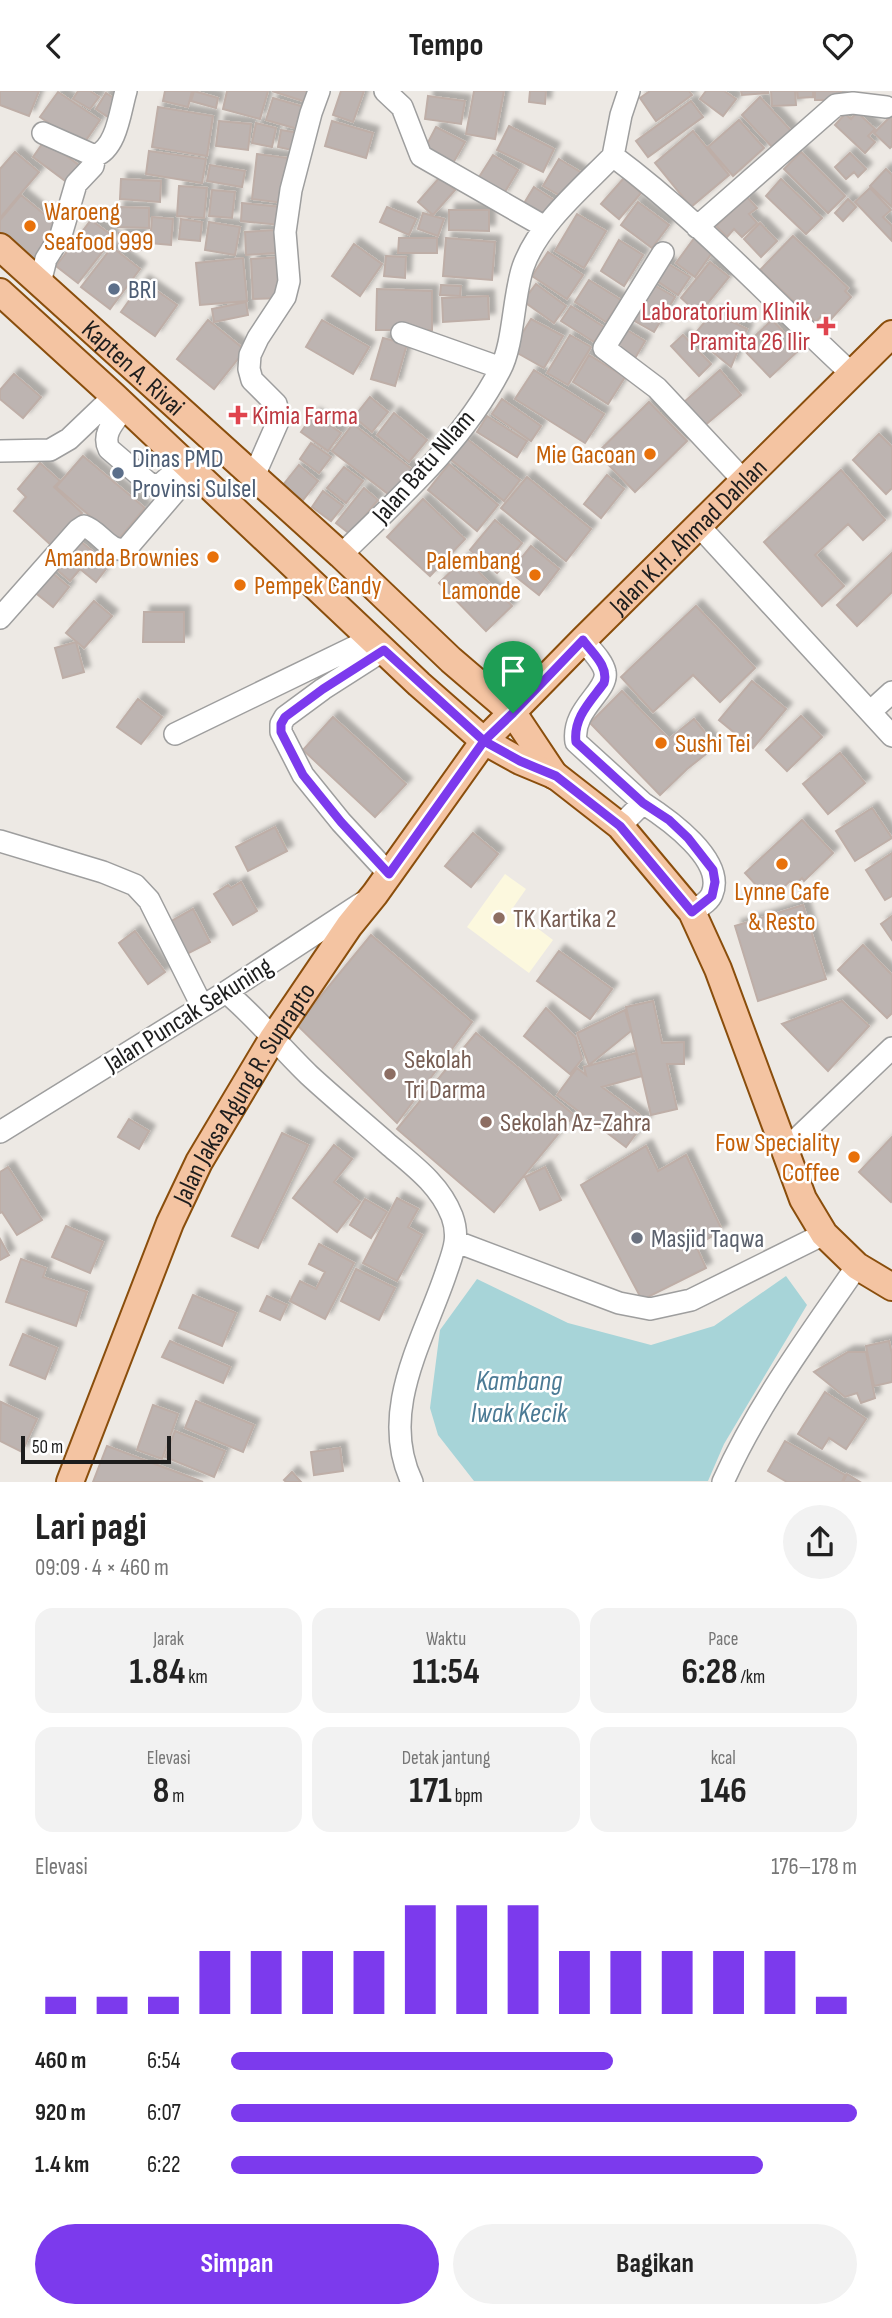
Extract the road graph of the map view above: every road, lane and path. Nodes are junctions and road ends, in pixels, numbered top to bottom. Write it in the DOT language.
graph roads {
  1 [pos="126,91"];
  2 [pos="319,91"];
  3 [pos="385,91"];
  4 [pos="629,91"];
  5 [pos="887,107"];
  6 [pos="43,133"];
  7 [pos="95,156"];
  8 [pos="613,156"];
  9 [pos="545,227"];
  10 [pos="697,227"];
  11 [pos="0,247"];
  12 [pos="663,254"];
  13 [pos="40,283"];
  14 [pos="0,292"];
  15 [pos="402,333"];
  16 [pos="892,334"];
  17 [pos="501,369"];
  18 [pos="852,374"];
  19 [pos="120,402"];
  20 [pos="0,451"];
  21 [pos="189,467"];
  22 [pos="254,476"];
  23 [pos="744,481"];
  24 [pos="699,526"];
  25 [pos="341,555"];
  26 [pos="0,618"];
  27 [pos="583,640"];
  28 [pos="378,644"];
  29 [pos="892,692"];
  30 [pos="870,712"];
  31 [pos="513,713"];
  32 [pos="175,734"];
  33 [pos="892,736"];
  34 [pos="484,741"];
  35 [pos="556,776"];
  36 [pos="643,803"];
  37 [pos="620,826"];
  38 [pos="0,841"];
  39 [pos="382,884"];
  40 [pos="692,912"];
  41 [pos="226,992"];
  42 [pos="202,1006"];
  43 [pos="273,1038"];
  44 [pos="892,1048"];
  45 [pos="0,1132"];
  46 [pos="784,1151"];
  47 [pos="824,1234"];
  48 [pos="457,1242"];
  49 [pos="857,1266"];
  50 [pos="892,1287"];
  51 [pos="70,1482"];
  52 [pos="412,1482"];
  53 [pos="723,1482"];
  1 -- 7 [label="street"];
  2 -- 22 [label="street"];
  3 -- 9 [label="street"];
  4 -- 8 [label="street"];
  5 -- 10 [label="street"];
  6 -- 7 [label="street"];
  7 -- 13 [label="street"];
  8 -- 9 [label="street, Jalan Batu NIlam"];
  8 -- 10 [label="street"];
  9 -- 17 [label="street, Jalan Batu NIlam"];
  10 -- 18 [label="street"];
  11 -- 13 [label="main road, Kapten A. Rivai"];
  12 -- 23 [label="street"];
  13 -- 22 [label="main road, Kapten A. Rivai"];
  14 -- 19 [label="main road, Kapten A. Rivai"];
  15 -- 17 [label="street"];
  16 -- 18 [label="main road, Jalan K.H. Ahmad Dahlan"];
  17 -- 25 [label="street, Jalan Batu NIlam"];
  18 -- 23 [label="main road, Jalan K.H. Ahmad Dahlan"];
  19 -- 20 [label="street"];
  19 -- 21 [label="main road, Kapten A. Rivai"];
  19 -- 21 [label="street"];
  21 -- 26 [label="street"];
  21 -- 28 [label="main road, Kapten A. Rivai"];
  22 -- 25 [label="main road, Kapten A. Rivai"];
  23 -- 24 [label="main road, Jalan K.H. Ahmad Dahlan"];
  24 -- 27 [label="main road, Jalan K.H. Ahmad Dahlan"];
  24 -- 30 [label="street"];
  25 -- 31 [label="main road, Kapten A. Rivai"];
  27 -- 31 [label="main road, Jalan K.H. Ahmad Dahlan"];
  27 -- 36 [label="street"];
  28 -- 32 [label="street"];
  28 -- 34 [label="main road, Kapten A. Rivai"];
  28 -- 39 [label="street"];
  29 -- 30 [label="street"];
  30 -- 33 [label="street"];
  31 -- 34 [label="main road, Jalan K.H. Ahmad Dahlan"];
  31 -- 35 [label="main road, Kapten A. Rivai"];
  34 -- 35 [label="main road, Kapten A. Rivai"];
  34 -- 39 [label="main road, Jalan Jaksa Agung R. Suprapto"];
  35 -- 37 [label="main road"];
  36 -- 37 [label="street"];
  36 -- 40 [label="street"];
  37 -- 40 [label="main road"];
  38 -- 42 [label="street"];
  39 -- 41 [label="street, Jalan Puncak Sekuning"];
  39 -- 43 [label="main road, Jalan Jaksa Agung R. Suprapto"];
  40 -- 46 [label="main road"];
  41 -- 42 [label="street, Jalan Puncak Sekuning"];
  41 -- 43 [label="street"];
  42 -- 45 [label="street, Jalan Puncak Sekuning"];
  43 -- 48 [label="street"];
  43 -- 51 [label="main road, Jalan Jaksa Agung R. Suprapto"];
  44 -- 46 [label="street"];
  46 -- 47 [label="main road"];
  47 -- 48 [label="street"];
  47 -- 49 [label="main road"];
  48 -- 52 [label="street"];
  49 -- 50 [label="main road"];
  49 -- 53 [label="street"];
}
